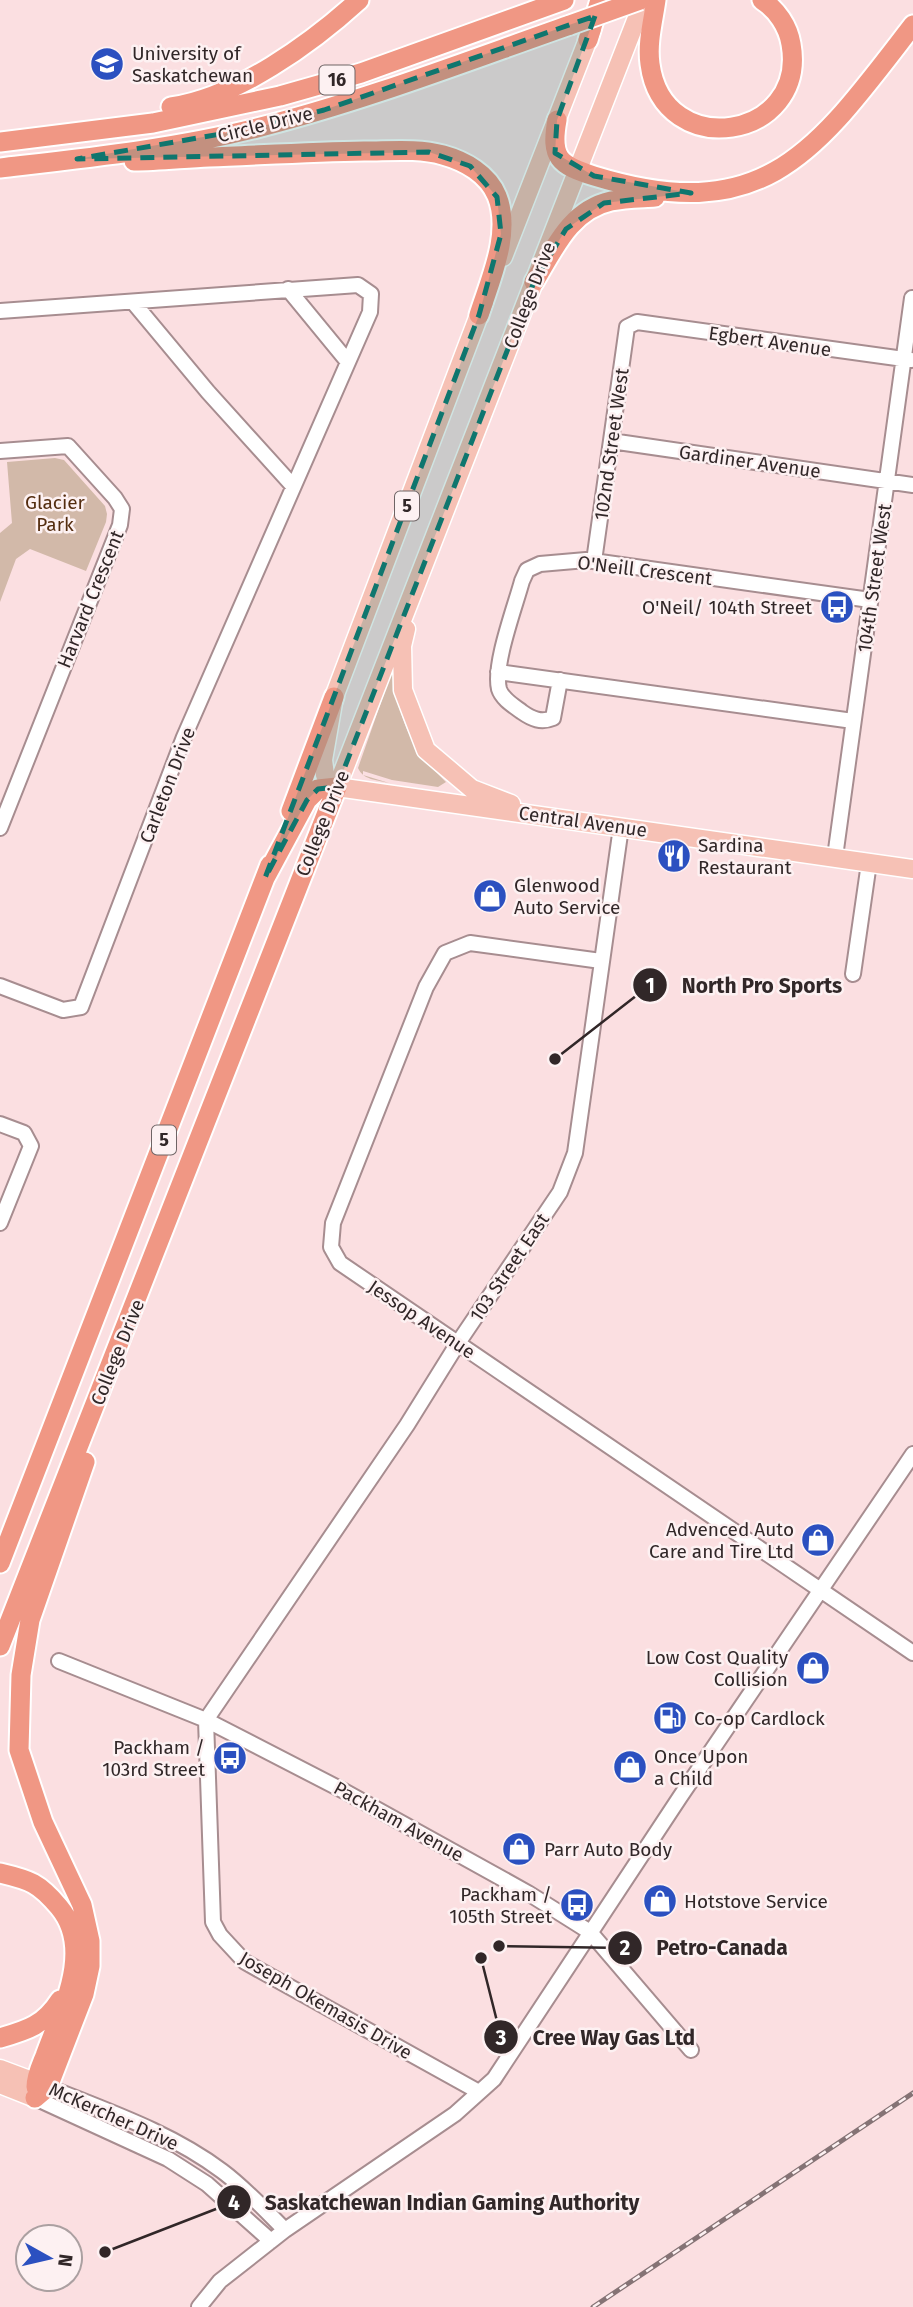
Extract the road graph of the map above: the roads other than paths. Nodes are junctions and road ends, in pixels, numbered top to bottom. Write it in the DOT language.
graph roads {
  1 [pos="359,0"];
  2 [pos="564,0"];
  3 [pos="602,0"];
  4 [pos="642,0"];
  5 [pos="656,0"];
  6 [pos="762,0"];
  7 [pos="913,26"];
  8 [pos="588,40"];
  9 [pos="556,120"];
  10 [pos="102,128"];
  11 [pos="0,142"];
  12 [pos="77,159"];
  13 [pos="0,168"];
  14 [pos="577,170"];
  15 [pos="691,193"];
  16 [pos="534,282"];
  17 [pos="288,289"];
  18 [pos="912,298"];
  19 [pos="133,302"];
  20 [pos="0,311"];
  21 [pos="480,315"];
  22 [pos="627,327"];
  23 [pos="909,360"];
  24 [pos="348,362"];
  25 [pos="611,441"];
  26 [pos="0,451"];
  27 [pos="888,480"];
  28 [pos="913,485"];
  29 [pos="293,486"];
  30 [pos="594,561"];
  31 [pos="419,578"];
  32 [pos="870,600"];
  33 [pos="498,672"];
  34 [pos="560,680"];
  35 [pos="334,697"];
  36 [pos="853,721"];
  37 [pos="337,787"];
  38 [pos="541,815"];
  39 [pos="621,827"];
  40 [pos="0,828"];
  41 [pos="835,857"];
  42 [pos="869,863"];
  43 [pos="913,869"];
  44 [pos="265,878"];
  45 [pos="601,961"];
  46 [pos="853,974"];
  47 [pos="0,986"];
  48 [pos="0,1124"];
  49 [pos="0,1223"];
  50 [pos="123,1338"];
  51 [pos="458,1343"];
  52 [pos="62,1402"];
  53 [pos="913,1454"];
  54 [pos="0,1531"];
  55 [pos="0,1563"];
  56 [pos="821,1590"];
  57 [pos="0,1646"];
  58 [pos="913,1653"];
  59 [pos="59,1661"];
  60 [pos="206,1720"];
  61 [pos="0,1873"];
  62 [pos="590,1933"];
  63 [pos="70,1985"];
  64 [pos="0,2038"];
  65 [pos="691,2050"];
  66 [pos="0,2068"];
  67 [pos="0,2084"];
  68 [pos="40,2089"];
  69 [pos="479,2092"];
  70 [pos="285,2230"];
  71 [pos="271,2241"];
  72 [pos="199,2307"];
  1 -- 10 [label="highway"];
  2 -- 10 [label="highway, Circle Drive / 16"];
  3 -- 8 [label="highway"];
  4 -- 12 [label="highway, Circle Drive / 16, bridge"];
  4 -- 14 [label="main road, College Drive / 5"];
  5 -- 6 [label="highway"];
  7 -- 15 [label="highway"];
  8 -- 9 [label="main road, College Drive / 5"];
  9 -- 14 [label="highway"];
  9 -- 21 [label="main road, College Drive / 5"];
  10 -- 11 [label="highway, Circle Drive / 16"];
  12 -- 13 [label="highway, Circle Drive / 16"];
  12 -- 21 [label="highway"];
  14 -- 15 [label="highway"];
  14 -- 16 [label="main road, College Drive / 5"];
  15 -- 16 [label="highway"];
  16 -- 31 [label="main road, College Drive / 5"];
  17 -- 19 [label="street, Carleton Drive"];
  17 -- 24 [label="street"];
  17 -- 24 [label="street, Carleton Drive"];
  18 -- 23 [label="street, 104th Street West"];
  19 -- 20 [label="street, Carleton Drive"];
  19 -- 29 [label="street"];
  21 -- 35 [label="main road, College Drive / 5"];
  22 -- 23 [label="street, Egbert Avenue"];
  22 -- 25 [label="street, 102nd Street West"];
  23 -- 27 [label="street, 104th Street West"];
  24 -- 29 [label="street, Carleton Drive"];
  25 -- 27 [label="street, Gardiner Avenue"];
  25 -- 30 [label="street, 102nd Street West"];
  26 -- 40 [label="street, Harvard Crescent"];
  27 -- 28 [label="street, Gardiner Avenue"];
  27 -- 32 [label="street, 104th Street West"];
  29 -- 47 [label="street, Carleton Drive"];
  30 -- 32 [label="street, O'Neill Crescent"];
  30 -- 33 [label="street, O'Neill Crescent"];
  31 -- 37 [label="main road, College Drive / 5"];
  31 -- 38 [label="main road"];
  32 -- 36 [label="street, 104th Street West"];
  33 -- 34 [label="street"];
  33 -- 34 [label="street"];
  34 -- 36 [label="street"];
  35 -- 37 [label="main road"];
  35 -- 44 [label="highway, College Drive / 5"];
  36 -- 41 [label="street, 104th Street West"];
  37 -- 38 [label="main road, Central Avenue"];
  37 -- 44 [label="highway"];
  37 -- 50 [label="highway, College Drive / 5"];
  38 -- 39 [label="main road, Central Avenue"];
  39 -- 41 [label="main road, Central Avenue"];
  39 -- 45 [label="street, 103 Street East"];
  41 -- 42 [label="main road, Central Avenue"];
  42 -- 43 [label="main road, Central Avenue"];
  42 -- 46 [label="street"];
  44 -- 52 [label="highway, College Drive / 5"];
  45 -- 51 [label="street, 103 Street East"];
  45 -- 51 [label="street, Jessop Avenue"];
  48 -- 49 [label="street"];
  50 -- 57 [label="highway, College Drive / 5"];
  50 -- 68 [label="highway"];
  51 -- 56 [label="street, Jessop Avenue"];
  51 -- 60 [label="street, 103 Street East"];
  52 -- 54 [label="highway"];
  52 -- 55 [label="highway, College Drive / 5"];
  53 -- 56 [label="street"];
  56 -- 58 [label="street, Jessop Avenue"];
  56 -- 62 [label="street"];
  59 -- 60 [label="street, Packham Avenue"];
  60 -- 62 [label="street, Packham Avenue"];
  60 -- 69 [label="street, Joseph Okemasis Drive"];
  61 -- 63 [label="highway"];
  62 -- 65 [label="street, Packham Avenue"];
  62 -- 69 [label="street"];
  63 -- 64 [label="highway"];
  63 -- 68 [label="highway"];
  66 -- 68 [label="main road, McKercher Drive"];
  67 -- 68 [label="main road, McKercher Drive"];
  68 -- 70 [label="street, McKercher Drive"];
  68 -- 71 [label="street, McKercher Drive"];
  69 -- 70 [label="street"];
  70 -- 71 [label="street"];
  71 -- 72 [label="street"];
}
